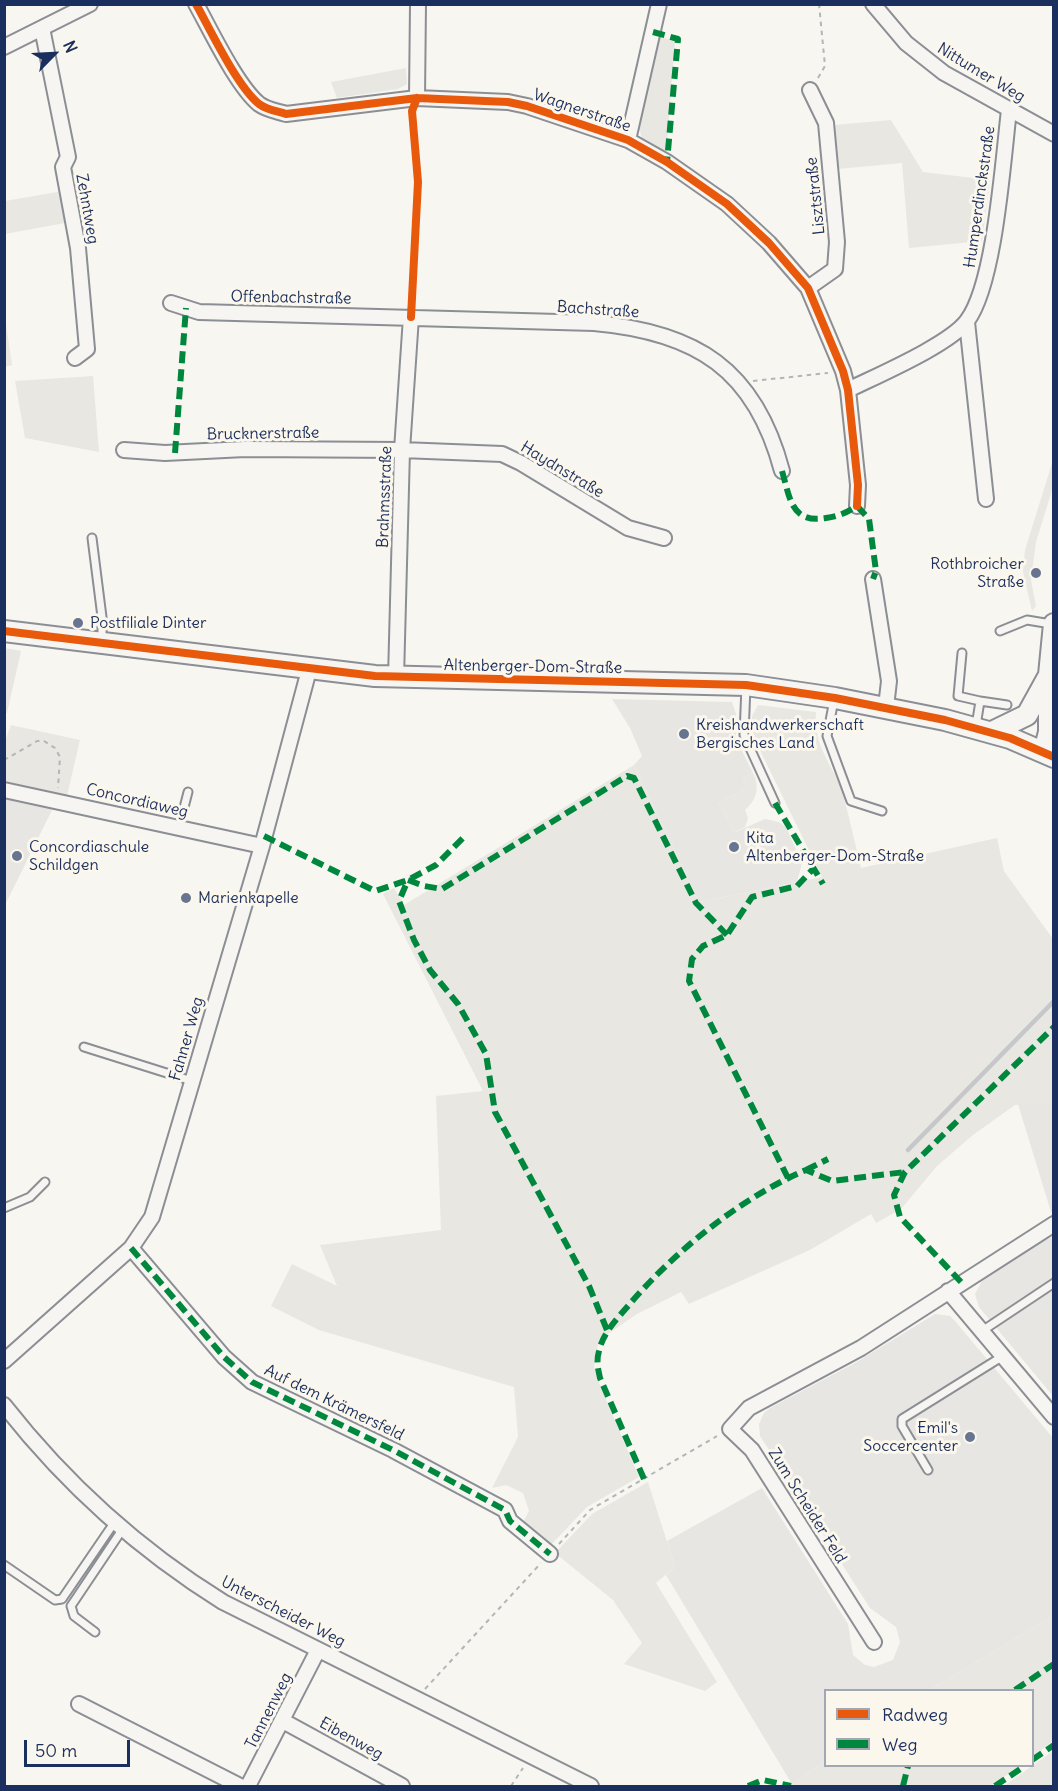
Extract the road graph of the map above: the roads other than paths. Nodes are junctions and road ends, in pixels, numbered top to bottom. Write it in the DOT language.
graph roads {
  1 [pos="90,4"];
  2 [pos="196,4"];
  3 [pos="418,4"];
  4 [pos="659,4"];
  5 [pos="873,4"];
  6 [pos="42,28"];
  7 [pos="4,47"];
  8 [pos="810,90"];
  9 [pos="417,98"];
  10 [pos="1009,110"];
  11 [pos="1053,134"];
  12 [pos="628,140"];
  13 [pos="808,288"];
  14 [pos="171,303"];
  15 [pos="411,317"];
  16 [pos="967,322"];
  17 [pos="75,358"];
  18 [pos="848,390"];
  19 [pos="124,450"];
  20 [pos="402,450"];
  21 [pos="782,471"];
  22 [pos="986,499"];
  23 [pos="856,506"];
  24 [pos="92,538"];
  25 [pos="664,538"];
  26 [pos="873,579"];
  27 [pos="1053,624"];
  28 [pos="1053,630"];
  29 [pos="4,631"];
  30 [pos="1000,631"];
  31 [pos="102,644"];
  32 [pos="962,653"];
  33 [pos="309,670"];
  34 [pos="1049,675"];
  35 [pos="396,678"];
  36 [pos="746,685"];
  37 [pos="835,698"];
  38 [pos="980,701"];
  39 [pos="1007,705"];
  40 [pos="886,707"];
  41 [pos="1052,720"];
  42 [pos="984,730"];
  43 [pos="1049,754"];
  44 [pos="4,790"];
  45 [pos="188,792"];
  46 [pos="775,803"];
  47 [pos="882,812"];
  48 [pos="179,827"];
  49 [pos="262,846"];
  50 [pos="84,1047"];
  51 [pos="192,1081"];
  52 [pos="45,1182"];
  53 [pos="4,1209"];
  54 [pos="1053,1224"];
  55 [pos="131,1248"];
  56 [pos="1053,1283"];
  57 [pos="948,1291"];
  58 [pos="982,1331"];
  59 [pos="1003,1356"];
  60 [pos="4,1361"];
  61 [pos="4,1405"];
  62 [pos="1053,1417"];
  63 [pos="928,1470"];
  64 [pos="118,1527"];
  65 [pos="550,1554"];
  66 [pos="4,1565"];
  67 [pos="95,1632"];
  68 [pos="874,1642"];
  69 [pos="318,1650"];
  70 [pos="79,1704"];
  71 [pos="283,1721"];
  72 [pos="240,1786"];
  73 [pos="248,1786"];
  74 [pos="402,1786"];
  75 [pos="591,1786"];
  1 -- 6 [label="street"];
  2 -- 9 [label="street, Wagnerstraße"];
  3 -- 9 [label="street"];
  4 -- 12 [label="street"];
  5 -- 10 [label="street, Nittumer Weg"];
  6 -- 7 [label="street"];
  6 -- 17 [label="street, Zehntweg"];
  8 -- 13 [label="street, Lisztstraße"];
  9 -- 12 [label="street, Wagnerstraße"];
  10 -- 11 [label="street, Nittumer Weg"];
  10 -- 16 [label="street, Humperdinckstraße"];
  12 -- 13 [label="street, Wagnerstraße"];
  13 -- 18 [label="street, Wagnerstraße"];
  14 -- 15 [label="street, Offenbachstraße"];
  15 -- 20 [label="street, Brahmsstraße"];
  15 -- 21 [label="street, Bachstraße"];
  16 -- 18 [label="street, Humperdinckstraße"];
  16 -- 22 [label="street, Humperdinckstraße"];
  18 -- 23 [label="street, Wagnerstraße"];
  19 -- 20 [label="street, Brucknerstraße"];
  20 -- 25 [label="street, Haydnstraße"];
  20 -- 35 [label="street, Brahmsstraße"];
  24 -- 31 [label="lane"];
  26 -- 40 [label="street"];
  27 -- 28 [label="main road"];
  27 -- 30 [label="lane"];
  28 -- 34 [label="main road"];
  29 -- 31 [label="main road, Altenberger-Dom-Straße"];
  31 -- 33 [label="main road, Altenberger-Dom-Straße"];
  32 -- 38 [label="lane"];
  33 -- 35 [label="main road, Altenberger-Dom-Straße"];
  33 -- 49 [label="street, Fahner Weg"];
  34 -- 41 [label="main road"];
  34 -- 42 [label="main road"];
  35 -- 36 [label="main road, Altenberger-Dom-Straße"];
  36 -- 37 [label="main road, Altenberger-Dom-Straße"];
  36 -- 46 [label="lane"];
  37 -- 40 [label="main road, Altenberger-Dom-Straße"];
  37 -- 47 [label="lane"];
  38 -- 39 [label="lane"];
  38 -- 42 [label="lane"];
  40 -- 42 [label="main road, Altenberger-Dom-Straße"];
  41 -- 43 [label="main road"];
  42 -- 43 [label="main road, Altenberger-Dom-Straße"];
  44 -- 48 [label="street, Concordiaweg"];
  45 -- 48 [label="lane"];
  48 -- 49 [label="street, Concordiaweg"];
  49 -- 51 [label="street, Fahner Weg"];
  50 -- 51 [label="lane"];
  51 -- 55 [label="street, Fahner Weg"];
  52 -- 53 [label="lane"];
  54 -- 57 [label="street, Zum Scheider Feld"];
  55 -- 60 [label="street, Fahner Weg"];
  55 -- 65 [label="street, Auf dem Krämersfeld"];
  56 -- 58 [label="lane"];
  57 -- 58 [label="street"];
  57 -- 68 [label="street, Zum Scheider Feld"];
  58 -- 59 [label="street"];
  59 -- 62 [label="street"];
  59 -- 63 [label="lane"];
  61 -- 64 [label="street, Unterscheider Weg"];
  64 -- 66 [label="lane"];
  64 -- 67 [label="lane"];
  64 -- 69 [label="street, Unterscheider Weg"];
  69 -- 71 [label="street, Tannenweg"];
  69 -- 75 [label="street, Unterscheider Weg"];
  70 -- 72 [label="street"];
  71 -- 73 [label="street, Tannenweg"];
  71 -- 74 [label="street, Eibenweg"];
}
